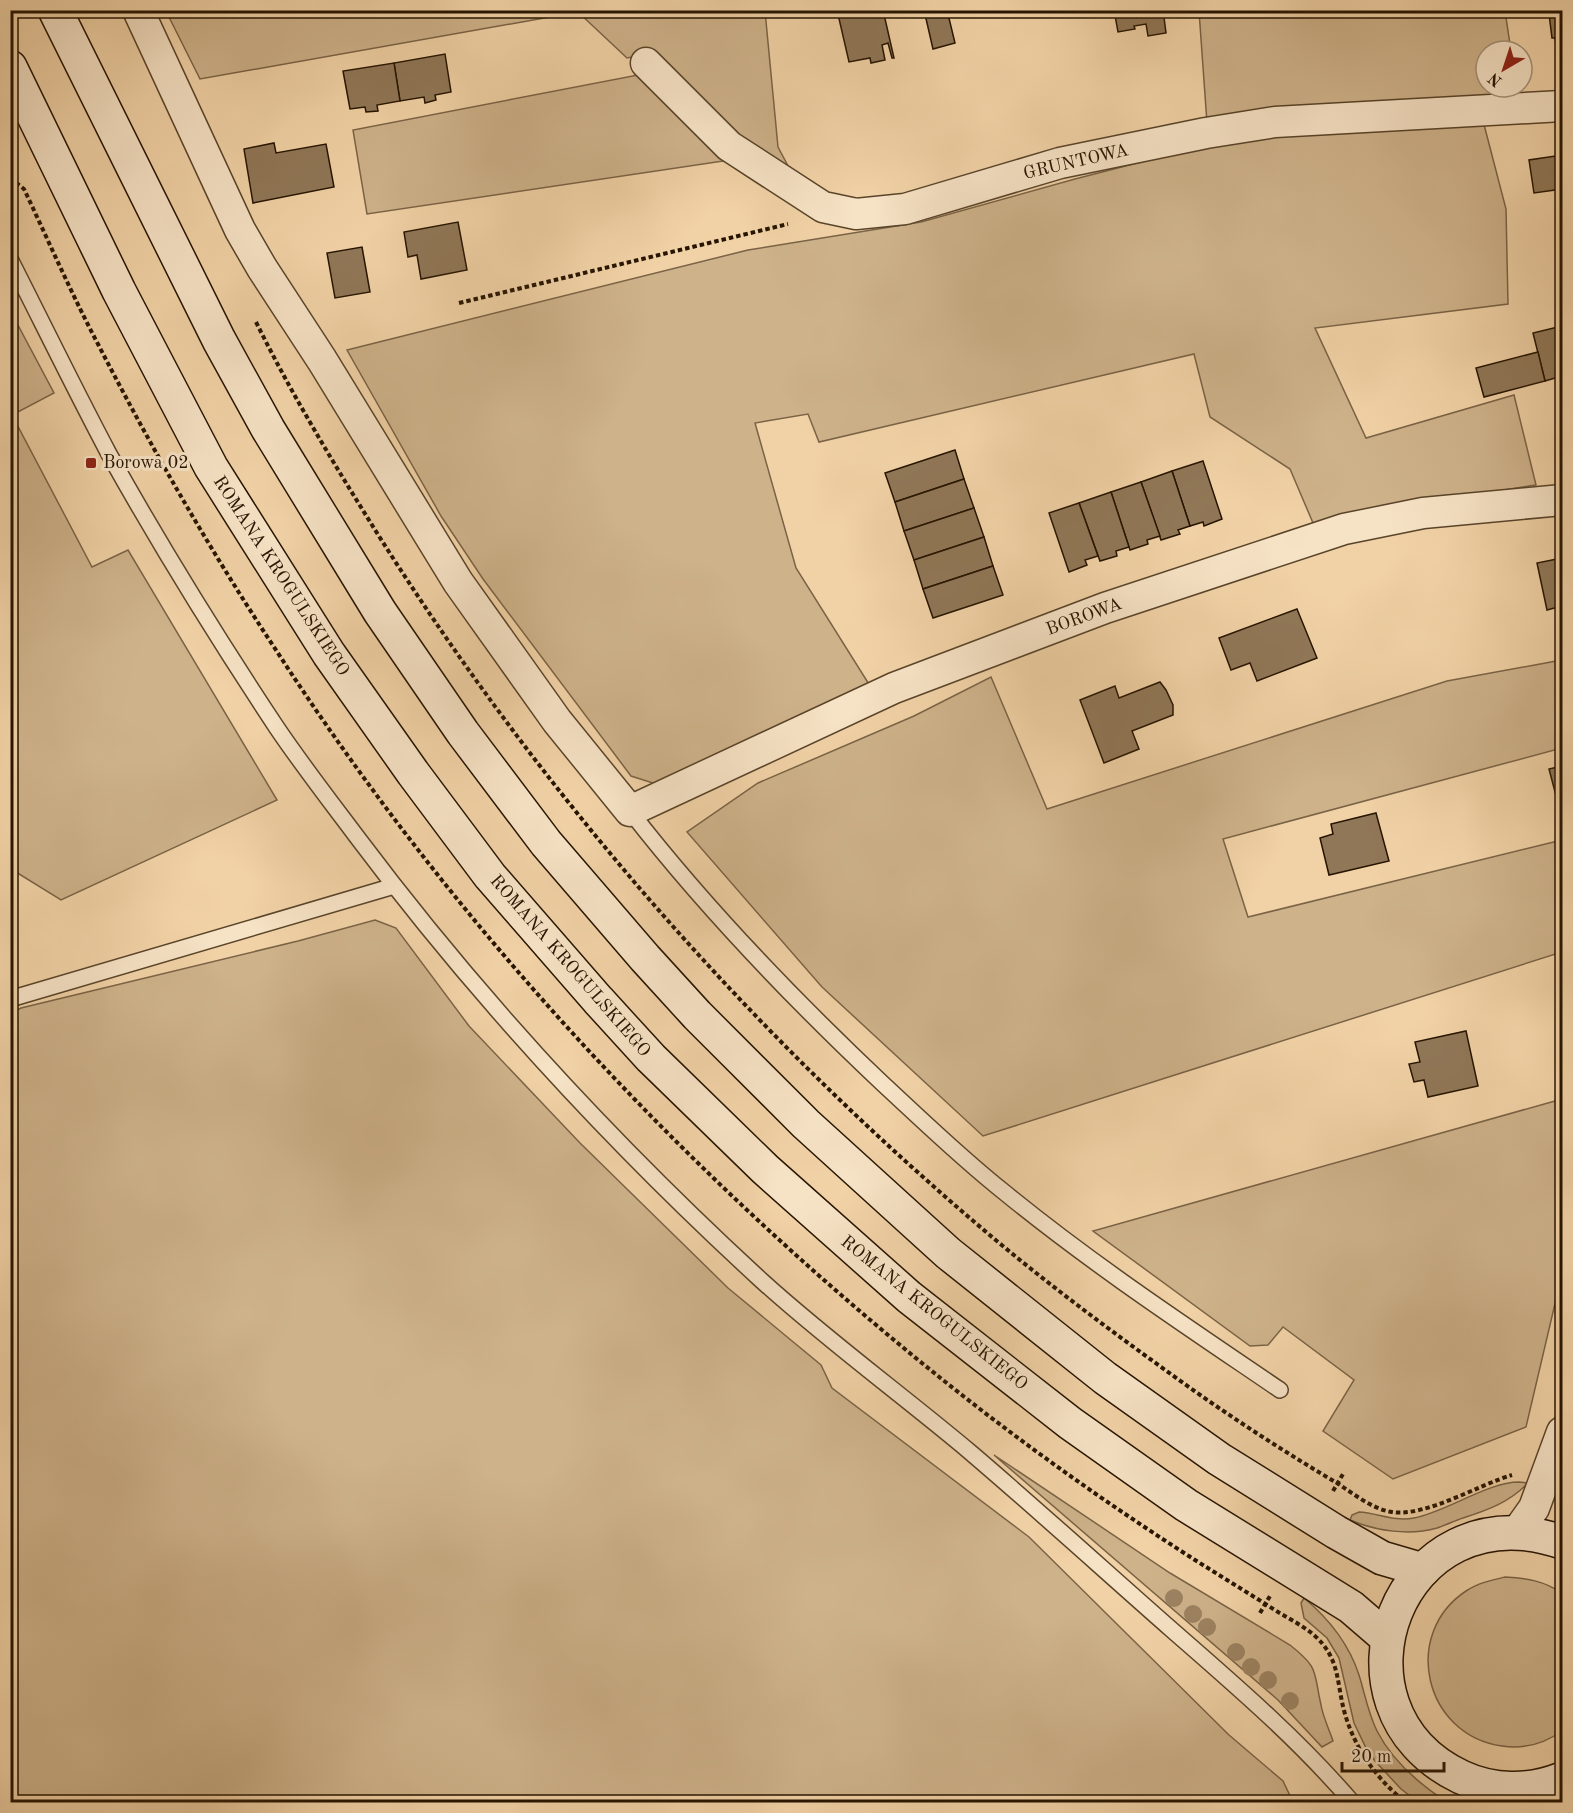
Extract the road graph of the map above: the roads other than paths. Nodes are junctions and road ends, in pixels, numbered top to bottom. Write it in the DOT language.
graph roads {
  1 [pos="55,10"];
  2 [pos="138,10"];
  3 [pos="646,63"];
  4 [pos="10,67"];
  5 [pos="1563,106"];
  6 [pos="10,259"];
  7 [pos="1563,500"];
  8 [pos="630,811"];
  9 [pos="394,886"];
  10 [pos="10,999"];
  11 [pos="1280,1390"];
  12 [pos="1563,1432"];
  13 [pos="1517,1532"];
  14 [pos="1563,1542"];
  15 [pos="1423,1570"];
  16 [pos="1387,1638"];
  17 [pos="1563,1779"];
  18 [pos="1501,1795"];
  19 [pos="1352,1803"];
  1 -- 15 [label="main road"];
  2 -- 8 [label="street"];
  3 -- 5 [label="street, GRUNTOWA"];
  4 -- 16 [label="main road, ROMANA KROGULSKIEGO"];
  6 -- 9 [label="lane"];
  7 -- 8 [label="street, BOROWA"];
  8 -- 11 [label="lane"];
  9 -- 10 [label="lane"];
  9 -- 19 [label="lane"];
  12 -- 13 [label="street"];
  13 -- 14 [label="main road"];
  13 -- 15 [label="main road"];
  15 -- 16 [label="main road"];
  16 -- 18 [label="main road"];
  17 -- 18 [label="main road"];
}
